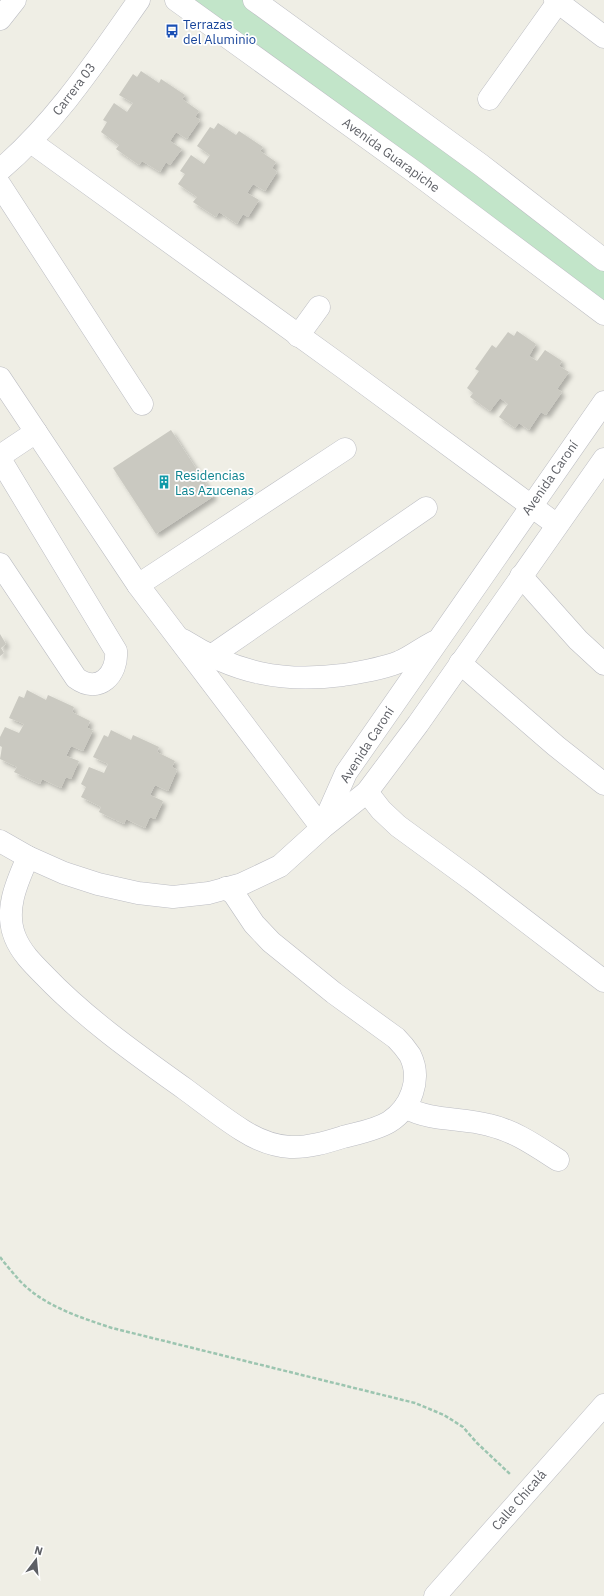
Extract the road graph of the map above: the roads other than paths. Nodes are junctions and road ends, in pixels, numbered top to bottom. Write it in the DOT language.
graph roads {
  1 [pos="15,0"];
  2 [pos="139,0"];
  3 [pos="176,0"];
  4 [pos="254,0"];
  5 [pos="556,1"];
  6 [pos="0,19"];
  7 [pos="604,37"];
  8 [pos="489,99"];
  9 [pos="31,142"];
  10 [pos="0,170"];
  11 [pos="0,185"];
  12 [pos="604,260"];
  13 [pos="319,307"];
  14 [pos="604,314"];
  15 [pos="298,336"];
  16 [pos="0,378"];
  17 [pos="604,402"];
  18 [pos="142,404"];
  19 [pos="36,432"];
  20 [pos="345,449"];
  21 [pos="0,456"];
  22 [pos="0,459"];
  23 [pos="604,459"];
  24 [pos="531,506"];
  25 [pos="426,508"];
  26 [pos="557,525"];
  27 [pos="0,564"];
  28 [pos="521,576"];
  29 [pos="138,585"];
  30 [pos="174,634"];
  31 [pos="438,640"];
  32 [pos="211,656"];
  33 [pos="460,663"];
  34 [pos="604,664"];
  35 [pos="604,784"];
  36 [pos="367,792"];
  37 [pos="322,828"];
  38 [pos="0,841"];
  39 [pos="28,857"];
  40 [pos="226,888"];
  41 [pos="604,981"];
  42 [pos="405,1107"];
  43 [pos="558,1160"];
  44 [pos="604,1405"];
  45 [pos="435,1596"];
  1 -- 6 [label="street"];
  2 -- 9 [label="street, Carrera 03"];
  3 -- 14 [label="street, Avenida Guarapiche"];
  4 -- 12 [label="street"];
  5 -- 7 [label="street"];
  5 -- 8 [label="street"];
  9 -- 10 [label="street, Carrera 03"];
  9 -- 15 [label="street"];
  11 -- 18 [label="street"];
  13 -- 15 [label="street"];
  15 -- 24 [label="street"];
  16 -- 19 [label="street"];
  17 -- 24 [label="street, Avenida Caroní"];
  19 -- 21 [label="street"];
  19 -- 29 [label="street"];
  20 -- 29 [label="street"];
  22 -- 27 [label="street"];
  23 -- 26 [label="street, Avenida Caroní"];
  24 -- 26 [label="street"];
  24 -- 31 [label="street, Avenida Caroní"];
  25 -- 32 [label="street"];
  26 -- 28 [label="street, Avenida Caroní"];
  28 -- 33 [label="street, Avenida Caroní"];
  28 -- 34 [label="street"];
  29 -- 30 [label="street"];
  30 -- 32 [label="street"];
  30 -- 37 [label="street"];
  31 -- 32 [label="street"];
  31 -- 37 [label="street, Avenida Caroní"];
  33 -- 35 [label="street"];
  33 -- 36 [label="street, Avenida Caroní"];
  36 -- 37 [label="street, Avenida Caroní"];
  36 -- 41 [label="street"];
  37 -- 40 [label="street"];
  38 -- 39 [label="street"];
  39 -- 40 [label="street"];
  39 -- 42 [label="street"];
  40 -- 42 [label="street"];
  42 -- 43 [label="street"];
  44 -- 45 [label="street, Calle Chicalá"];
}
